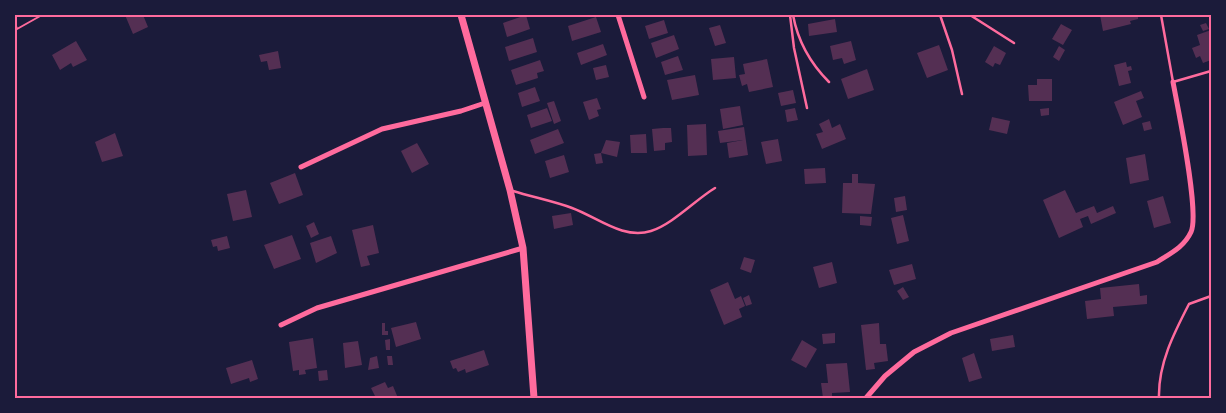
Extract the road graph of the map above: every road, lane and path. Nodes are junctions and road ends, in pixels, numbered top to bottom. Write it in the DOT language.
graph roads {
  1 [pos="42,15"];
  2 [pos="461,15"];
  3 [pos="618,15"];
  4 [pos="791,15"];
  5 [pos="940,15"];
  6 [pos="970,15"];
  7 [pos="1161,15"];
  8 [pos="15,23"];
  9 [pos="1014,43"];
  10 [pos="1211,71"];
  11 [pos="829,82"];
  12 [pos="1173,82"];
  13 [pos="962,94"];
  14 [pos="644,97"];
  15 [pos="485,103"];
  16 [pos="807,108"];
  17 [pos="301,167"];
  18 [pos="715,188"];
  19 [pos="510,190"];
  20 [pos="523,248"];
  21 [pos="1211,296"];
  22 [pos="281,325"];
  23 [pos="534,398"];
  24 [pos="866,398"];
  25 [pos="1159,398"];
  1 -- 8 [label="path"];
  2 -- 15 [label="main road"];
  3 -- 14 [label="street"];
  4 -- 11 [label="lane"];
  4 -- 16 [label="lane"];
  5 -- 13 [label="lane"];
  6 -- 9 [label="lane"];
  7 -- 12 [label="lane"];
  10 -- 12 [label="lane"];
  12 -- 24 [label="street"];
  15 -- 17 [label="street"];
  15 -- 19 [label="main road"];
  18 -- 19 [label="lane"];
  19 -- 20 [label="main road"];
  20 -- 22 [label="street"];
  20 -- 23 [label="main road"];
  21 -- 25 [label="lane"];
}
